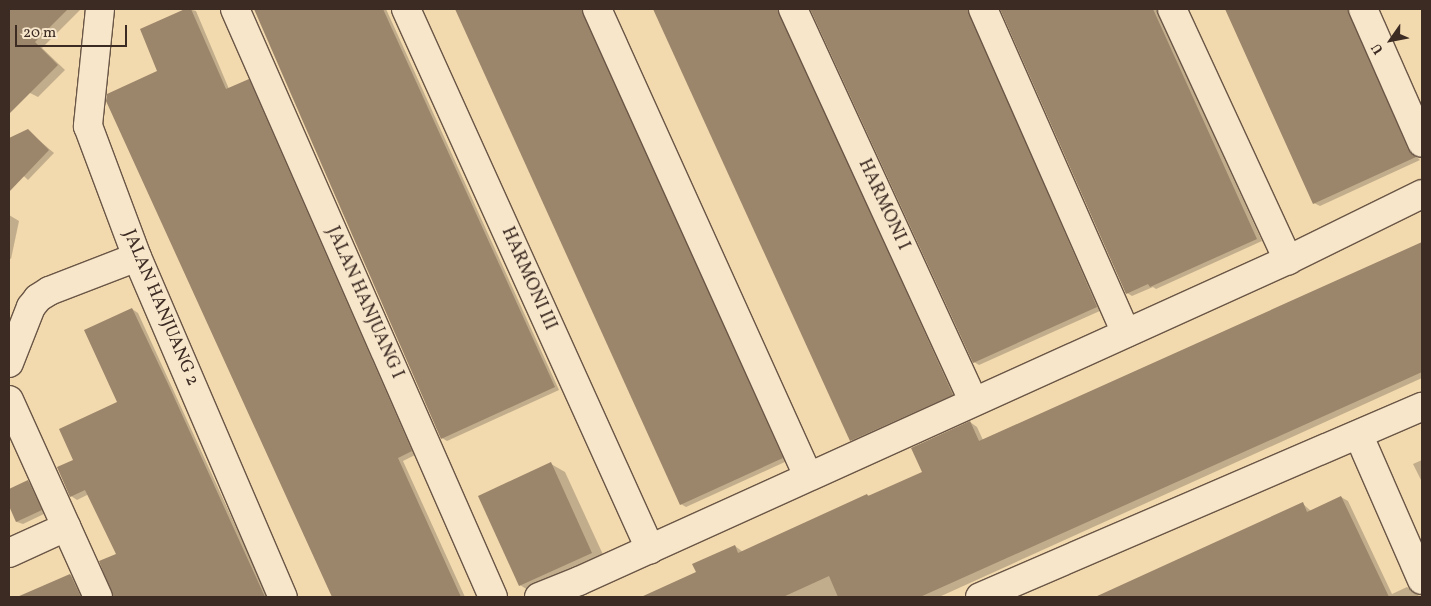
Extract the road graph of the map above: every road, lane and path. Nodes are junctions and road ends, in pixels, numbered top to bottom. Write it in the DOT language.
graph roads {
  1 [pos="100,9"];
  2 [pos="235,9"];
  3 [pos="406,9"];
  4 [pos="597,9"];
  5 [pos="793,9"];
  6 [pos="983,9"];
  7 [pos="1172,9"];
  8 [pos="1362,9"];
  9 [pos="1422,143"];
  10 [pos="1422,194"];
  11 [pos="137,257"];
  12 [pos="1288,260"];
  13 [pos="1126,333"];
  14 [pos="9,363"];
  15 [pos="9,400"];
  16 [pos="973,401"];
  17 [pos="1422,407"];
  18 [pos="1359,436"];
  19 [pos="808,476"];
  20 [pos="66,527"];
  21 [pos="650,549"];
  22 [pos="9,553"];
  23 [pos="1422,580"];
  24 [pos="575,590"];
  25 [pos="98,597"];
  26 [pos="283,597"];
  27 [pos="493,597"];
  28 [pos="539,597"];
  29 [pos="980,597"];
  1 -- 11 [label="street, JALAN HANJUANG 2"];
  2 -- 27 [label="street, JALAN HANJUANG I"];
  3 -- 21 [label="street, HARMONI III"];
  4 -- 19 [label="street"];
  5 -- 16 [label="street, HARMONI I"];
  6 -- 13 [label="street"];
  7 -- 12 [label="street"];
  8 -- 9 [label="street"];
  10 -- 12 [label="street"];
  11 -- 14 [label="street"];
  11 -- 26 [label="street, JALAN HANJUANG 2"];
  12 -- 13 [label="street"];
  13 -- 16 [label="street"];
  15 -- 20 [label="street"];
  16 -- 19 [label="street"];
  17 -- 18 [label="street"];
  18 -- 23 [label="street"];
  18 -- 29 [label="street"];
  19 -- 21 [label="street"];
  20 -- 22 [label="street"];
  20 -- 25 [label="street"];
  21 -- 24 [label="street"];
  24 -- 28 [label="street"];
}
